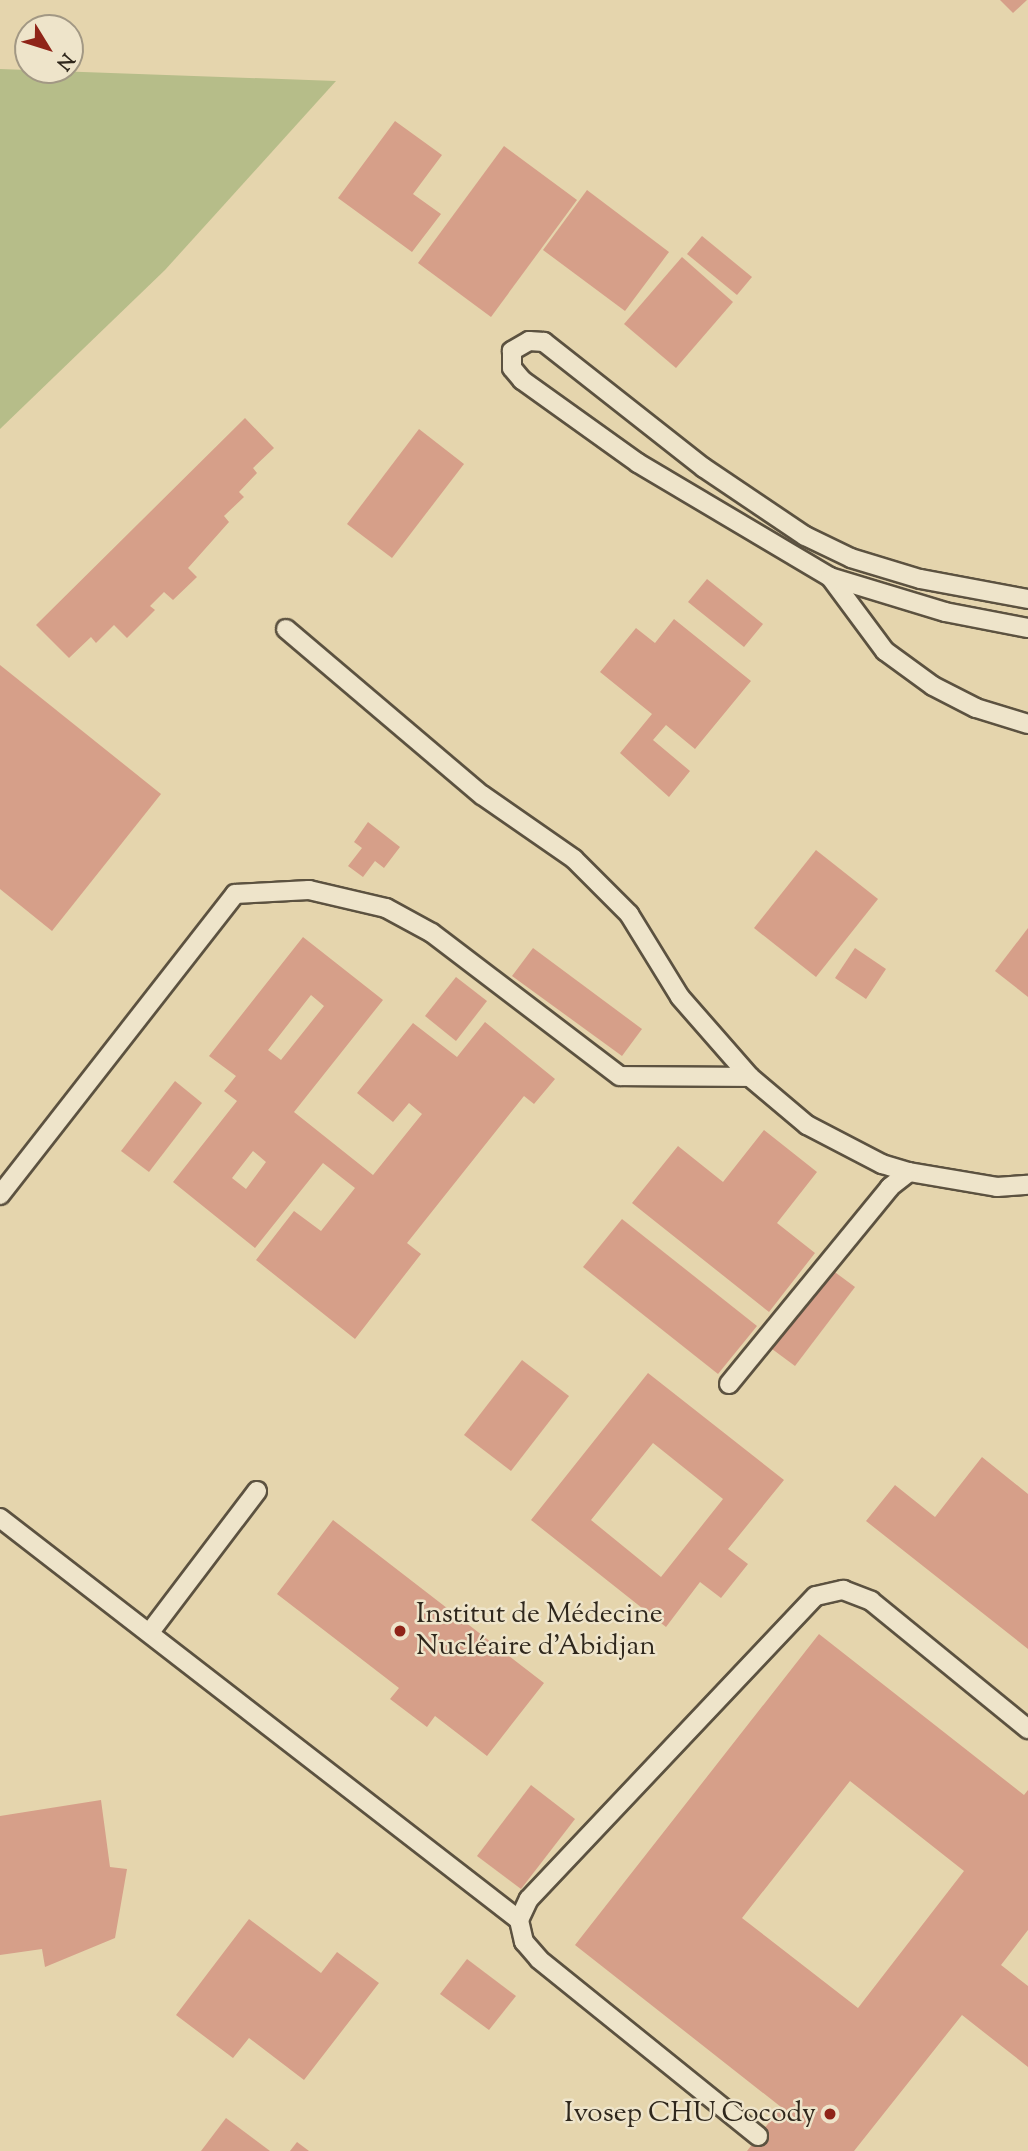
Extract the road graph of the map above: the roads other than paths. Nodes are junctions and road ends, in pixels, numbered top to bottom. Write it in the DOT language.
graph roads {
  1 [pos="830,577"];
  2 [pos="1028,599"];
  3 [pos="1028,628"];
  4 [pos="286,629"];
  5 [pos="1028,723"];
  6 [pos="750,1077"];
  7 [pos="909,1172"];
  8 [pos="1028,1185"];
  9 [pos="0,1195"];
  10 [pos="729,1384"];
  11 [pos="257,1492"];
  12 [pos="0,1518"];
  13 [pos="150,1632"];
  14 [pos="1028,1729"];
  15 [pos="519,1920"];
  16 [pos="758,2136"];
  1 -- 2 [label="lane"];
  1 -- 3 [label="lane"];
  1 -- 5 [label="lane"];
  4 -- 6 [label="lane"];
  6 -- 7 [label="lane"];
  6 -- 9 [label="lane"];
  7 -- 8 [label="lane"];
  7 -- 10 [label="lane"];
  11 -- 13 [label="lane"];
  12 -- 13 [label="lane"];
  13 -- 15 [label="lane"];
  14 -- 15 [label="lane"];
  15 -- 16 [label="lane"];
}
